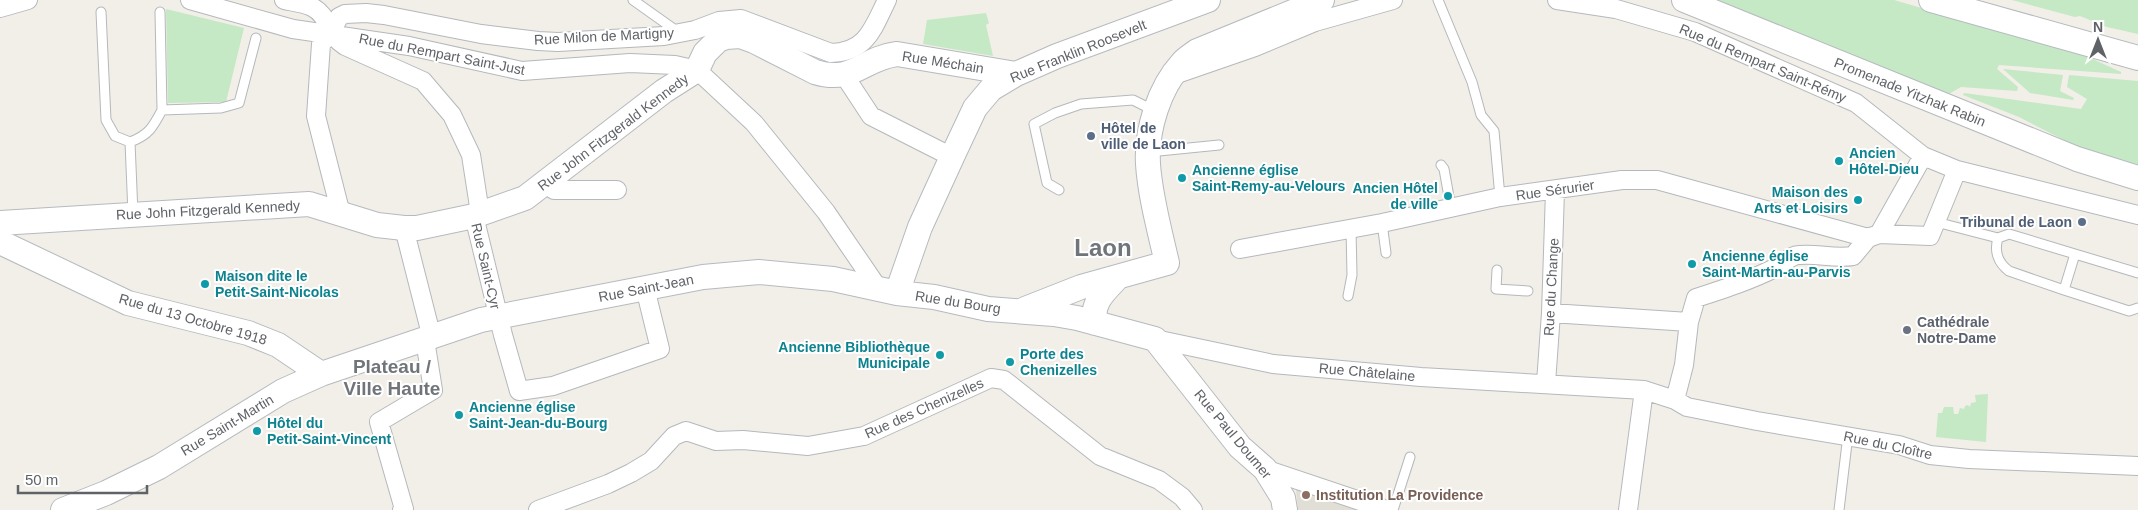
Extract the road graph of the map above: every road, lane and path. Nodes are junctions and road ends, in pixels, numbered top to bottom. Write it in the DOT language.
graph roads {
  1 [pos="28,0"];
  2 [pos="190,0"];
  3 [pos="284,0"];
  4 [pos="634,0"];
  5 [pos="887,0"];
  6 [pos="1208,0"];
  7 [pos="1322,0"];
  8 [pos="1393,0"];
  9 [pos="1438,0"];
  10 [pos="1556,0"];
  11 [pos="1684,0"];
  12 [pos="1931,0"];
  13 [pos="0,8"];
  14 [pos="101,12"];
  15 [pos="160,12"];
  16 [pos="680,33"];
  17 [pos="256,38"];
  18 [pos="329,39"];
  19 [pos="2138,58"];
  20 [pos="696,70"];
  21 [pos="1016,74"];
  22 [pos="844,75"];
  23 [pos="1174,75"];
  24 [pos="162,110"];
  25 [pos="1156,112"];
  26 [pos="130,142"];
  27 [pos="1218,145"];
  28 [pos="1149,152"];
  29 [pos="952,156"];
  30 [pos="1923,156"];
  31 [pos="1442,165"];
  32 [pos="1957,170"];
  33 [pos="2138,178"];
  34 [pos="545,183"];
  35 [pos="617,190"];
  36 [pos="1059,190"];
  37 [pos="1555,191"];
  38 [pos="1500,197"];
  39 [pos="1451,208"];
  40 [pos="341,214"];
  41 [pos="477,214"];
  42 [pos="133,215"];
  43 [pos="2138,215"];
  44 [pos="1936,222"];
  45 [pos="0,223"];
  46 [pos="1382,223"];
  47 [pos="404,228"];
  48 [pos="1351,229"];
  49 [pos="1873,236"];
  50 [pos="1998,238"];
  51 [pos="0,242"];
  52 [pos="1240,249"];
  53 [pos="1386,253"];
  54 [pos="2075,254"];
  55 [pos="1497,270"];
  56 [pos="2138,273"];
  57 [pos="1118,277"];
  58 [pos="645,288"];
  59 [pos="888,290"];
  60 [pos="2064,290"];
  61 [pos="1528,291"];
  62 [pos="1348,296"];
  63 [pos="2138,308"];
  64 [pos="1019,312"];
  65 [pos="1551,313"];
  66 [pos="498,317"];
  67 [pos="1689,322"];
  68 [pos="1095,323"];
  69 [pos="429,339"];
  70 [pos="1156,339"];
  71 [pos="322,374"];
  72 [pos="1546,383"];
  73 [pos="1644,390"];
  74 [pos="1675,400"];
  75 [pos="1848,435"];
  76 [pos="1410,457"];
  77 [pos="2138,466"];
  78 [pos="1266,469"];
  79 [pos="543,508"];
  80 [pos="63,510"];
  81 [pos="402,510"];
  82 [pos="1193,510"];
  83 [pos="1285,510"];
  84 [pos="1387,510"];
  85 [pos="1393,510"];
  86 [pos="1628,510"];
  87 [pos="1839,510"];
  1 -- 13 [label="street"];
  2 -- 18 [label="street, Rue du Rempart Saint-Just"];
  3 -- 18 [label="street"];
  4 -- 16 [label="lane"];
  5 -- 16 [label="street, Rue Milon de Martigny"];
  6 -- 21 [label="street, Rue Franklin Roosevelt"];
  7 -- 23 [label="street"];
  8 -- 23 [label="street"];
  9 -- 38 [label="lane"];
  10 -- 30 [label="street, Rue du Rempart Saint-Rémy"];
  11 -- 33 [label="street, Promenade Yitzhak Rabin"];
  12 -- 19 [label="street"];
  14 -- 26 [label="lane"];
  15 -- 24 [label="lane"];
  16 -- 18 [label="street, Rue Milon de Martigny"];
  17 -- 24 [label="lane"];
  18 -- 20 [label="street, Rue du Rempart Saint-Just"];
  18 -- 40 [label="street"];
  18 -- 41 [label="street, Rue Saint-Cyr"];
  20 -- 22 [label="street, Rue Méchain"];
  20 -- 34 [label="street, Rue John Fitzgerald Kennedy"];
  20 -- 59 [label="street"];
  21 -- 22 [label="street, Rue Méchain"];
  21 -- 29 [label="street, Rue Franklin Roosevelt"];
  22 -- 29 [label="street"];
  23 -- 25 [label="street"];
  24 -- 26 [label="lane"];
  25 -- 28 [label="street"];
  25 -- 36 [label="lane"];
  26 -- 42 [label="lane"];
  27 -- 28 [label="lane"];
  28 -- 57 [label="street, Rue du Bourg"];
  29 -- 59 [label="street, Rue Franklin Roosevelt"];
  30 -- 32 [label="street, Rue du Rempart Saint-Rémy"];
  30 -- 49 [label="street"];
  31 -- 39 [label="lane"];
  32 -- 43 [label="street, Rue du Rempart Saint-Rémy"];
  32 -- 44 [label="street"];
  34 -- 35 [label="street"];
  34 -- 41 [label="street, Rue John Fitzgerald Kennedy"];
  37 -- 38 [label="street, Rue Sérurier"];
  37 -- 49 [label="street, Rue Sérurier"];
  37 -- 65 [label="street, Rue du Change"];
  38 -- 39 [label="street, Rue Sérurier"];
  39 -- 46 [label="street, Rue Sérurier"];
  40 -- 42 [label="street, Rue John Fitzgerald Kennedy"];
  40 -- 47 [label="street, Rue John Fitzgerald Kennedy"];
  41 -- 47 [label="street, Rue John Fitzgerald Kennedy"];
  41 -- 66 [label="street, Rue Saint-Cyr"];
  42 -- 45 [label="street, Rue John Fitzgerald Kennedy"];
  44 -- 49 [label="street, Rue Sérurier"];
  44 -- 50 [label="lane"];
  46 -- 48 [label="street, Rue Sérurier"];
  46 -- 53 [label="lane"];
  47 -- 69 [label="street"];
  48 -- 52 [label="street, Rue Sérurier"];
  48 -- 62 [label="lane"];
  49 -- 67 [label="street"];
  50 -- 54 [label="lane"];
  50 -- 60 [label="lane"];
  51 -- 71 [label="street, Rue du 13 Octobre 1918"];
  54 -- 56 [label="lane"];
  54 -- 60 [label="lane"];
  55 -- 61 [label="lane"];
  57 -- 64 [label="street, Rue du Bourg"];
  57 -- 68 [label="street"];
  58 -- 59 [label="street, Rue Saint-Jean"];
  58 -- 66 [label="street, Rue Saint-Jean"];
  58 -- 66 [label="street, Rue Saint-Cyr"];
  59 -- 64 [label="street, Rue du Bourg"];
  60 -- 63 [label="lane"];
  64 -- 68 [label="street, Rue du Bourg"];
  65 -- 67 [label="street"];
  65 -- 72 [label="street, Rue du Change"];
  66 -- 69 [label="street, Rue Saint-Jean"];
  67 -- 74 [label="street"];
  68 -- 70 [label="street, Rue Châtelaine"];
  69 -- 71 [label="street, Rue Saint-Jean"];
  69 -- 81 [label="street"];
  70 -- 72 [label="street, Rue Châtelaine"];
  70 -- 78 [label="street, Rue Paul Doumer"];
  71 -- 80 [label="street, Rue Saint-Martin"];
  72 -- 73 [label="street, Rue Châtelaine"];
  73 -- 74 [label="street, Rue du Cloître"];
  73 -- 86 [label="street"];
  74 -- 75 [label="street, Rue du Cloître"];
  75 -- 77 [label="street, Rue du Cloître"];
  75 -- 87 [label="lane"];
  76 -- 85 [label="lane"];
  78 -- 83 [label="street, Rue Paul Doumer"];
  78 -- 84 [label="street"];
  79 -- 82 [label="street, Rue des Chenizelles"];
}
